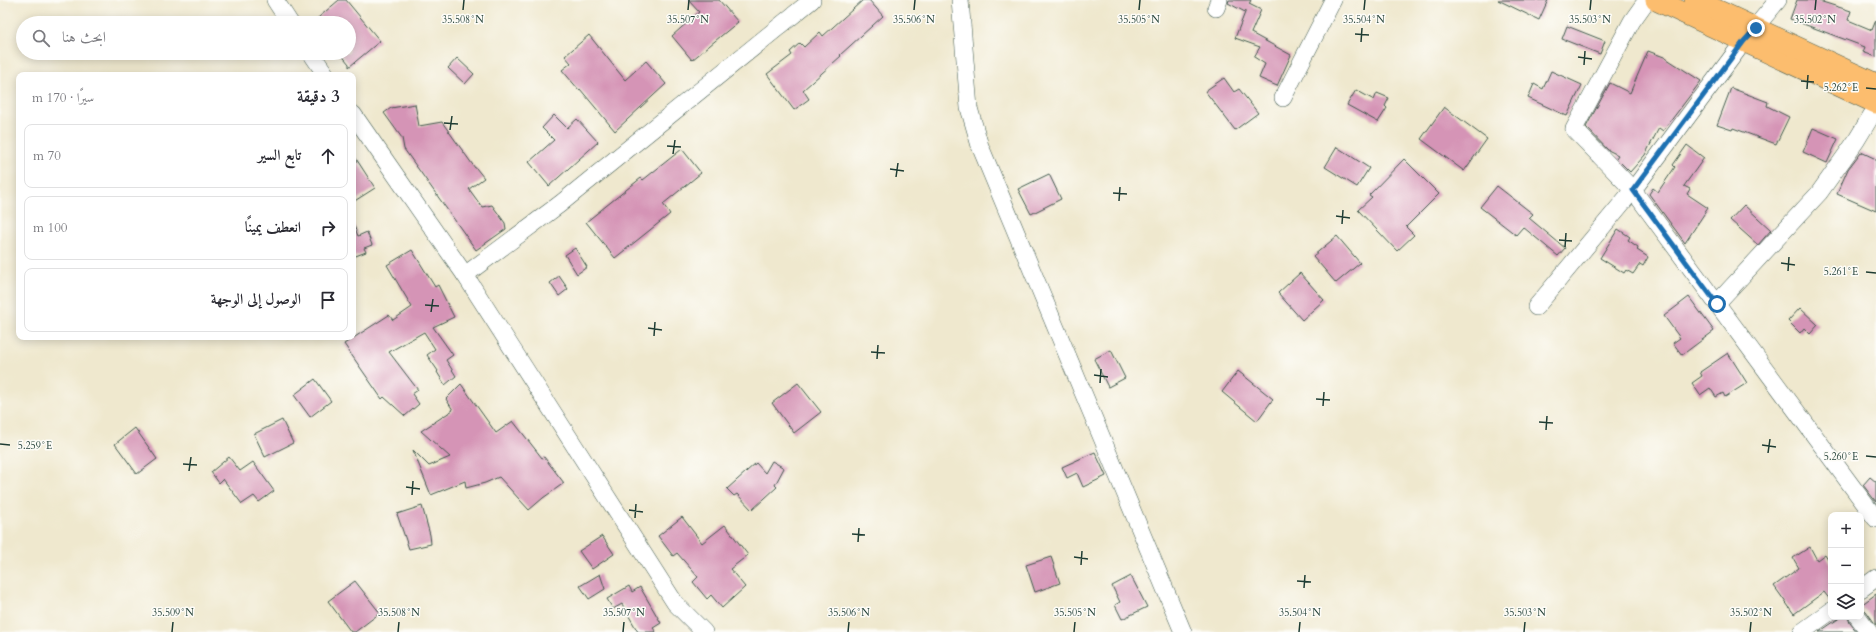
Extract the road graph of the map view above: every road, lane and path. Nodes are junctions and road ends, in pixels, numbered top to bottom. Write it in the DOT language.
graph roads {
  1 [pos="275,0"];
  2 [pos="812,0"];
  3 [pos="960,0"];
  4 [pos="1333,0"];
  5 [pos="1647,0"];
  6 [pos="1656,0"];
  7 [pos="1695,0"];
  8 [pos="1778,0"];
  9 [pos="285,16"];
  10 [pos="1750,35"];
  11 [pos="316,60"];
  12 [pos="324,72"];
  13 [pos="1876,84"];
  14 [pos="1283,98"];
  15 [pos="1876,103"];
  16 [pos="1876,108"];
  17 [pos="356,118"];
  18 [pos="1633,190"];
  19 [pos="465,275"];
  20 [pos="1717,304"];
  21 [pos="1536,307"];
  22 [pos="1876,519"];
  23 [pos="1876,578"];
  24 [pos="1864,587"];
  25 [pos="1828,613"];
  26 [pos="1860,620"];
  27 [pos="704,632"];
  28 [pos="1183,632"];
  29 [pos="1803,632"];
  30 [pos="1869,632"];
  1 -- 9 [label="street"];
  2 -- 19 [label="street"];
  3 -- 28 [label="street"];
  4 -- 14 [label="street"];
  5 -- 18 [label="street"];
  6 -- 10 [label="main road"];
  7 -- 10 [label="main road"];
  8 -- 10 [label="street"];
  10 -- 13 [label="main road"];
  10 -- 15 [label="main road"];
  10 -- 18 [label="street"];
  11 -- 12 [label="street"];
  16 -- 20 [label="street"];
  17 -- 19 [label="street"];
  18 -- 20 [label="street"];
  18 -- 21 [label="street"];
  19 -- 27 [label="street"];
  20 -- 22 [label="street"];
  23 -- 24 [label="street"];
  25 -- 29 [label="street"];
  26 -- 30 [label="street"];
}
